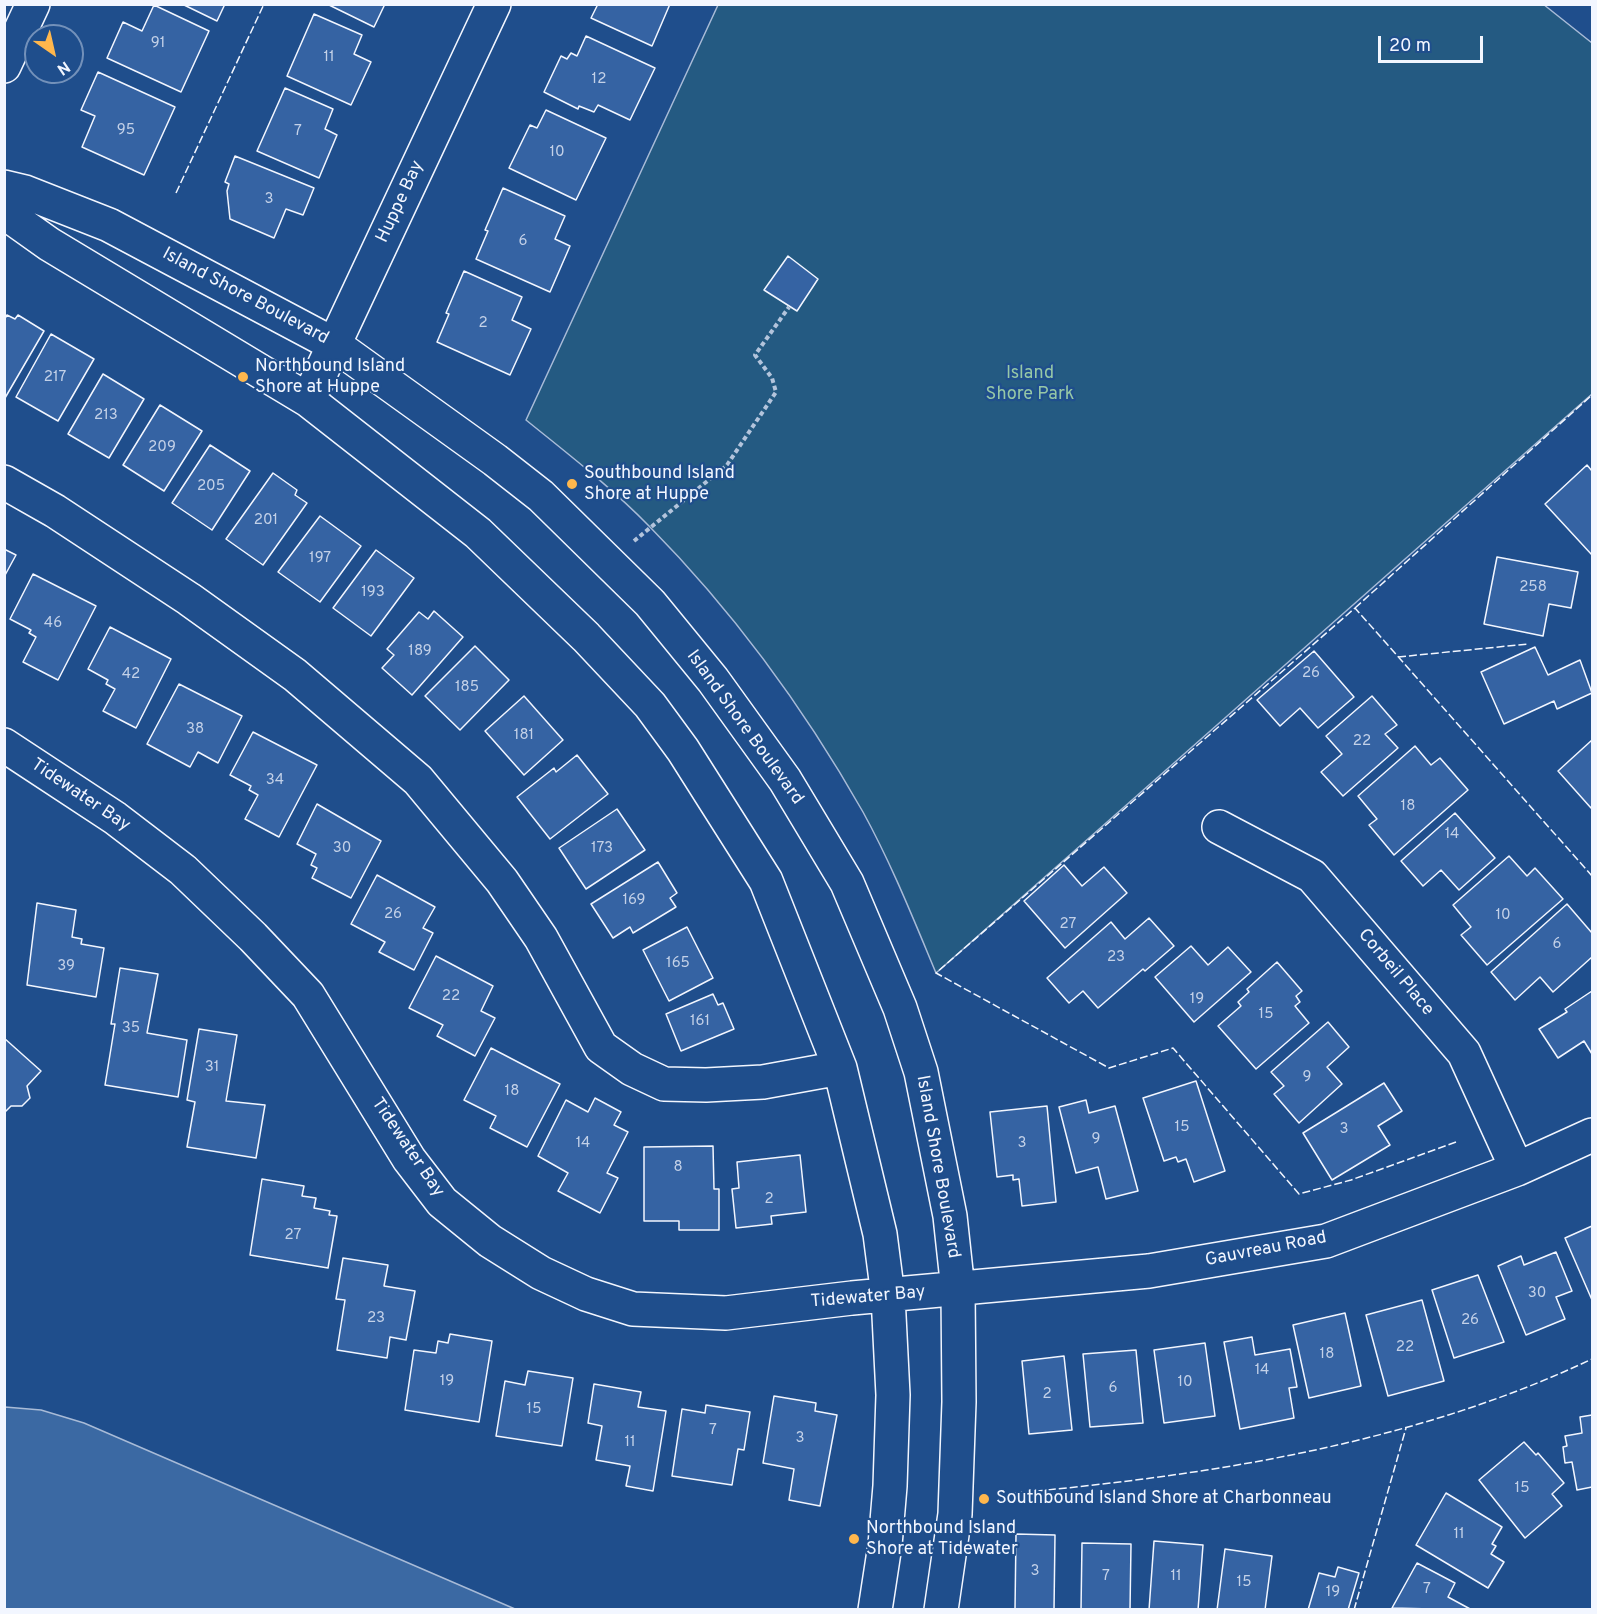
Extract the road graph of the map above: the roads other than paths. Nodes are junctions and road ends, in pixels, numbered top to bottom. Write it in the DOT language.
graph roads {
  1 [pos="33,4"];
  2 [pos="494,4"];
  3 [pos="4,66"];
  4 [pos="4,187"];
  5 [pos="4,212"];
  6 [pos="335,345"];
  7 [pos="308,400"];
  8 [pos="4,482"];
  9 [pos="4,746"];
  10 [pos="1219,826"];
  11 [pos="840,1068"];
  12 [pos="1593,1135"];
  13 [pos="1517,1169"];
  14 [pos="958,1290"];
  15 [pos="888,1296"];
  16 [pos="875,1610"];
  17 [pos="941,1610"];
  1 -- 3 [label="street"];
  2 -- 6 [label="street, Huppe Bay"];
  4 -- 6 [label="street, Island Shore Boulevard"];
  5 -- 7 [label="street"];
  6 -- 7 [label="street, Huppe Bay"];
  6 -- 14 [label="street, Island Shore Boulevard"];
  7 -- 11 [label="street"];
  8 -- 11 [label="street"];
  9 -- 15 [label="street, Tidewater Bay"];
  10 -- 13 [label="street, Corbeil Place"];
  11 -- 15 [label="street"];
  12 -- 13 [label="street, Gauvreau Road"];
  13 -- 14 [label="street, Gauvreau Road"];
  14 -- 15 [label="street, Tidewater Bay"];
  14 -- 17 [label="street, Island Shore Boulevard"];
  15 -- 16 [label="street"];
}
